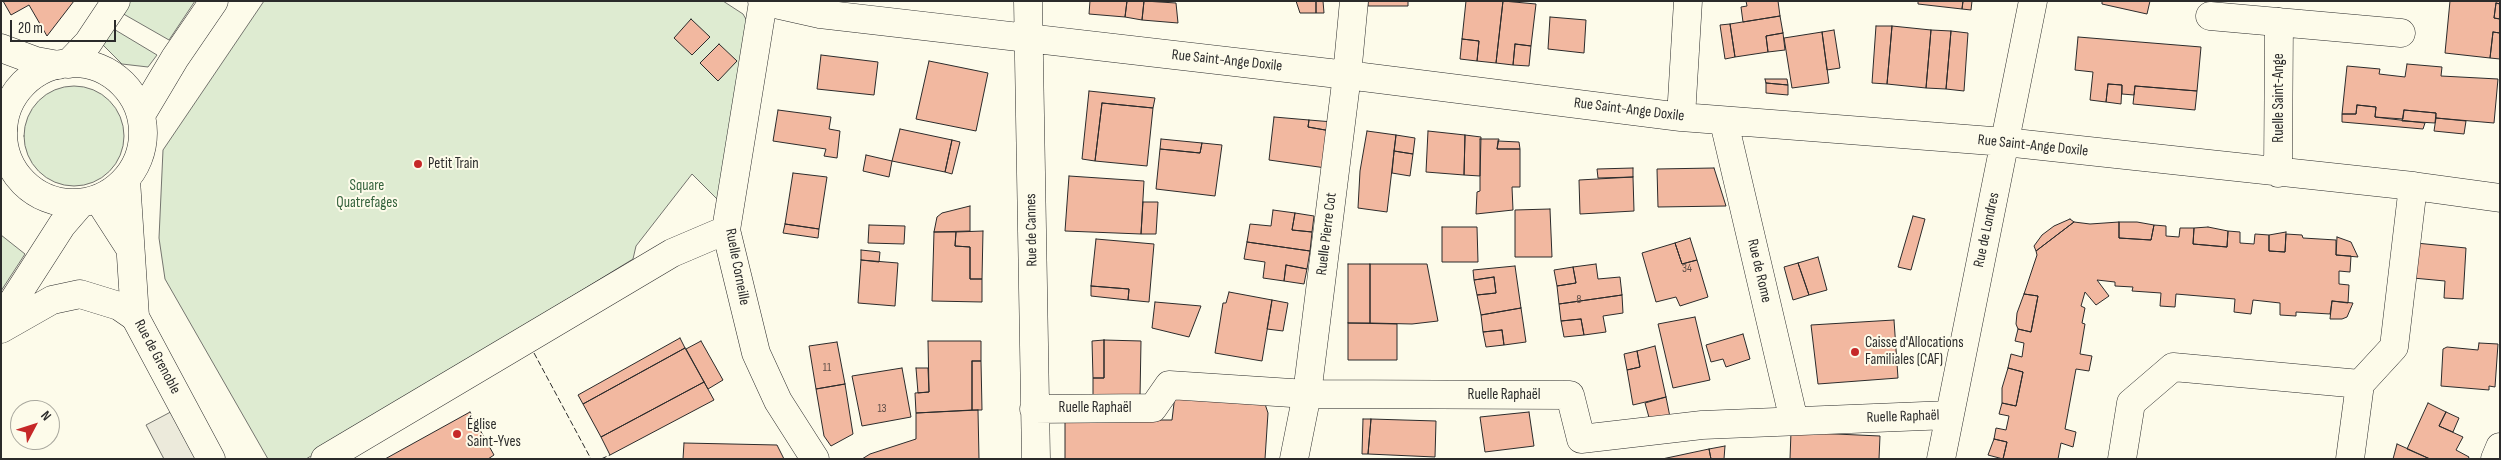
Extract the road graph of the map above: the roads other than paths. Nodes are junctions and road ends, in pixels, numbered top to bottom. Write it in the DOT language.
graph roads {
  1 [pos="116,1"];
  2 [pos="214,1"];
  3 [pos="1028,1"];
  4 [pos="1354,1"];
  5 [pos="1688,1"];
  6 [pos="2033,1"];
  7 [pos="762,2"];
  8 [pos="2210,16"];
  9 [pos="2279,22"];
  10 [pos="2401,33"];
  11 [pos="1029,39"];
  12 [pos="1,48"];
  13 [pos="63,64"];
  14 [pos="1347,75"];
  15 [pos="141,115"];
  16 [pos="1681,117"];
  17 [pos="1724,122"];
  18 [pos="2,126"];
  19 [pos="2006,142"];
  20 [pos="4,163"];
  21 [pos="2278,173"];
  22 [pos="126,180"];
  23 [pos="2413,186"];
  24 [pos="2494,193"];
  25 [pos="89,201"];
  26 [pos="726,230"];
  27 [pos="130,248"];
  28 [pos="135,317"];
  29 [pos="1,320"];
  30 [pos="1,329"];
  31 [pos="2360,384"];
  32 [pos="1307,394"];
  33 [pos="1034,408"];
  34 [pos="1949,415"];
  35 [pos="1794,421"];
  36 [pos="2500,447"];
  37 [pos="1579,449"];
  38 [pos="211,459"];
  39 [pos="325,459"];
  40 [pos="815,459"];
  41 [pos="1036,459"];
  42 [pos="1294,459"];
  43 [pos="1941,459"];
  44 [pos="2122,459"];
  45 [pos="2350,459"];
  46 [pos="2495,459"];
  1 -- 13 [label="street"];
  2 -- 15 [label="street"];
  3 -- 11 [label="street, Rue de Cannes"];
  4 -- 14 [label="street, Ruelle Pierre Cot"];
  5 -- 16 [label="street"];
  6 -- 19 [label="street, Rue de Londres"];
  7 -- 11 [label="street, Rue Saint-Ange Doxile"];
  7 -- 26 [label="street, Ruelle Corneille"];
  8 -- 9 [label="street"];
  9 -- 10 [label="street"];
  9 -- 21 [label="street, Ruelle Saint-Ange"];
  11 -- 14 [label="street, Rue Saint-Ange Doxile"];
  11 -- 33 [label="street, Rue de Cannes"];
  12 -- 13 [label="street"];
  13 -- 15 [label="street"];
  13 -- 18 [label="street"];
  14 -- 16 [label="street, Rue Saint-Ange Doxile"];
  14 -- 32 [label="street, Ruelle Pierre Cot"];
  15 -- 22 [label="street"];
  16 -- 17 [label="street, Rue Saint-Ange Doxile"];
  17 -- 19 [label="street, Rue Saint-Ange Doxile"];
  17 -- 35 [label="street, Rue de Rome"];
  18 -- 20 [label="street"];
  19 -- 21 [label="street, Rue Saint-Ange Doxile"];
  19 -- 34 [label="street, Rue de Londres"];
  20 -- 25 [label="street"];
  21 -- 23 [label="street, Rue Saint-Ange Doxile"];
  22 -- 25 [label="street"];
  22 -- 27 [label="street, Rue de Grenoble"];
  23 -- 24 [label="street, Rue Saint-Ange Doxile"];
  23 -- 31 [label="street"];
  25 -- 27 [label="street, Rue de Grenoble"];
  25 -- 29 [label="street"];
  26 -- 39 [label="street"];
  26 -- 40 [label="street, Ruelle Corneille"];
  27 -- 28 [label="street, Rue de Grenoble"];
  28 -- 30 [label="street"];
  28 -- 38 [label="street, Rue de Grenoble"];
  31 -- 44 [label="street"];
  31 -- 45 [label="street"];
  32 -- 33 [label="street, Ruelle Raphaël"];
  32 -- 37 [label="street, Ruelle Raphaël"];
  32 -- 42 [label="street, Ruelle Pierre Cot"];
  33 -- 41 [label="street, Rue de Cannes"];
  34 -- 35 [label="street, Ruelle Raphaël"];
  34 -- 43 [label="street, Rue de Londres"];
  35 -- 37 [label="street, Ruelle Raphaël"];
  36 -- 46 [label="street"];
}
